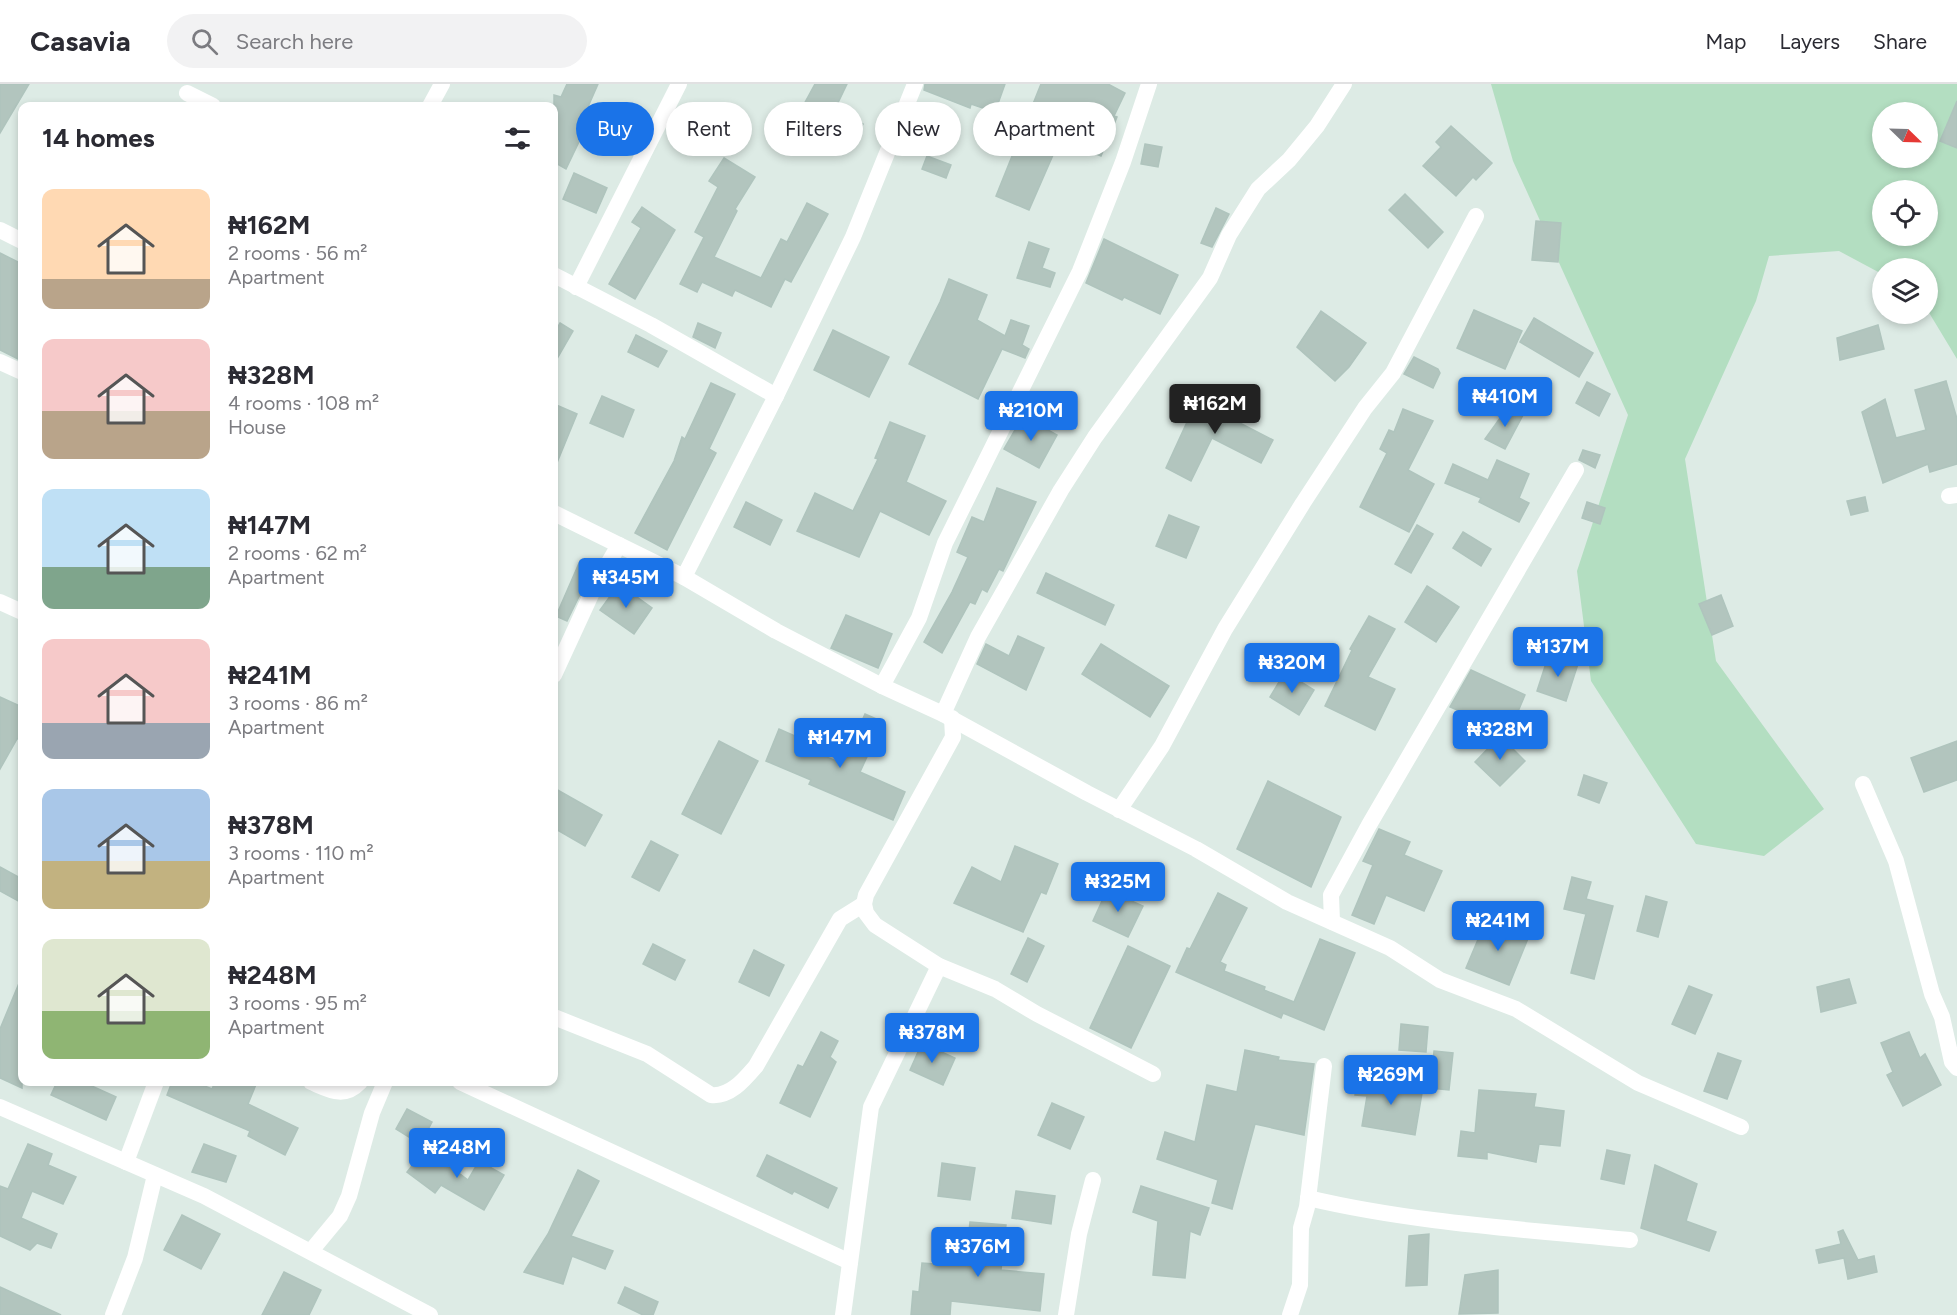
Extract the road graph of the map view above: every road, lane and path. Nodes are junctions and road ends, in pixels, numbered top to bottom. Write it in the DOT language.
graph roads {
  1 [pos="442,84"];
  2 [pos="680,84"];
  3 [pos="915,84"];
  4 [pos="1149,84"];
  5 [pos="1344,84"];
  6 [pos="187,95"];
  7 [pos="204,102"];
  8 [pos="432,102"];
  9 [pos="1476,216"];
  10 [pos="0,230"];
  11 [pos="18,240"];
  12 [pos="558,278"];
  13 [pos="576,288"];
  14 [pos="0,362"];
  15 [pos="18,370"];
  16 [pos="776,396"];
  17 [pos="1576,470"];
  18 [pos="558,515"];
  19 [pos="619,545"];
  20 [pos="684,577"];
  21 [pos="0,602"];
  22 [pos="18,610"];
  23 [pos="558,666"];
  24 [pos="882,686"];
  25 [pos="948,716"];
  26 [pos="970,729"];
  27 [pos="953,737"];
  28 [pos="1863,784"];
  29 [pos="1119,810"];
  30 [pos="1331,896"];
  31 [pos="864,904"];
  32 [pos="1306,910"];
  33 [pos="1332,922"];
  34 [pos="939,966"];
  35 [pos="558,1019"];
  36 [pos="1324,1066"];
  37 [pos="1957,1068"];
  38 [pos="1153,1074"];
  39 [pos="154,1086"];
  40 [pos="320,1086"];
  41 [pos="356,1086"];
  42 [pos="383,1086"];
  43 [pos="469,1086"];
  44 [pos="0,1107"];
  45 [pos="1741,1127"];
  46 [pos="126,1162"];
  47 [pos="155,1175"];
  48 [pos="1093,1180"];
  49 [pos="1308,1198"];
  50 [pos="1630,1240"];
  51 [pos="311,1251"];
  52 [pos="850,1262"];
  53 [pos="113,1315"];
  54 [pos="430,1315"];
  55 [pos="843,1315"];
  56 [pos="1066,1315"];
  57 [pos="1290,1315"];
  1 -- 8 [label="street"];
  2 -- 13 [label="street"];
  3 -- 16 [label="street"];
  4 -- 24 [label="street"];
  5 -- 25 [label="street"];
  6 -- 7 [label="street"];
  9 -- 29 [label="street"];
  10 -- 11 [label="street"];
  12 -- 13 [label="street"];
  13 -- 16 [label="street"];
  14 -- 15 [label="street"];
  16 -- 20 [label="street"];
  17 -- 30 [label="street"];
  18 -- 19 [label="street"];
  19 -- 20 [label="street"];
  19 -- 23 [label="street"];
  20 -- 24 [label="street"];
  21 -- 22 [label="street"];
  24 -- 25 [label="street"];
  25 -- 26 [label="street"];
  25 -- 27 [label="street"];
  26 -- 27 [label="street"];
  26 -- 29 [label="street"];
  27 -- 31 [label="street"];
  28 -- 37 [label="street"];
  29 -- 32 [label="street"];
  30 -- 32 [label="street"];
  30 -- 33 [label="street"];
  31 -- 34 [label="street"];
  31 -- 35 [label="street"];
  32 -- 33 [label="street"];
  33 -- 45 [label="street"];
  34 -- 38 [label="street"];
  34 -- 52 [label="street"];
  36 -- 49 [label="street"];
  39 -- 46 [label="street"];
  40 -- 41 [label="street"];
  42 -- 51 [label="street"];
  43 -- 52 [label="street"];
  44 -- 46 [label="street"];
  46 -- 47 [label="street"];
  47 -- 51 [label="street"];
  47 -- 53 [label="street"];
  48 -- 56 [label="street"];
  49 -- 50 [label="street"];
  49 -- 57 [label="street"];
  51 -- 54 [label="street"];
  52 -- 55 [label="street"];
}
